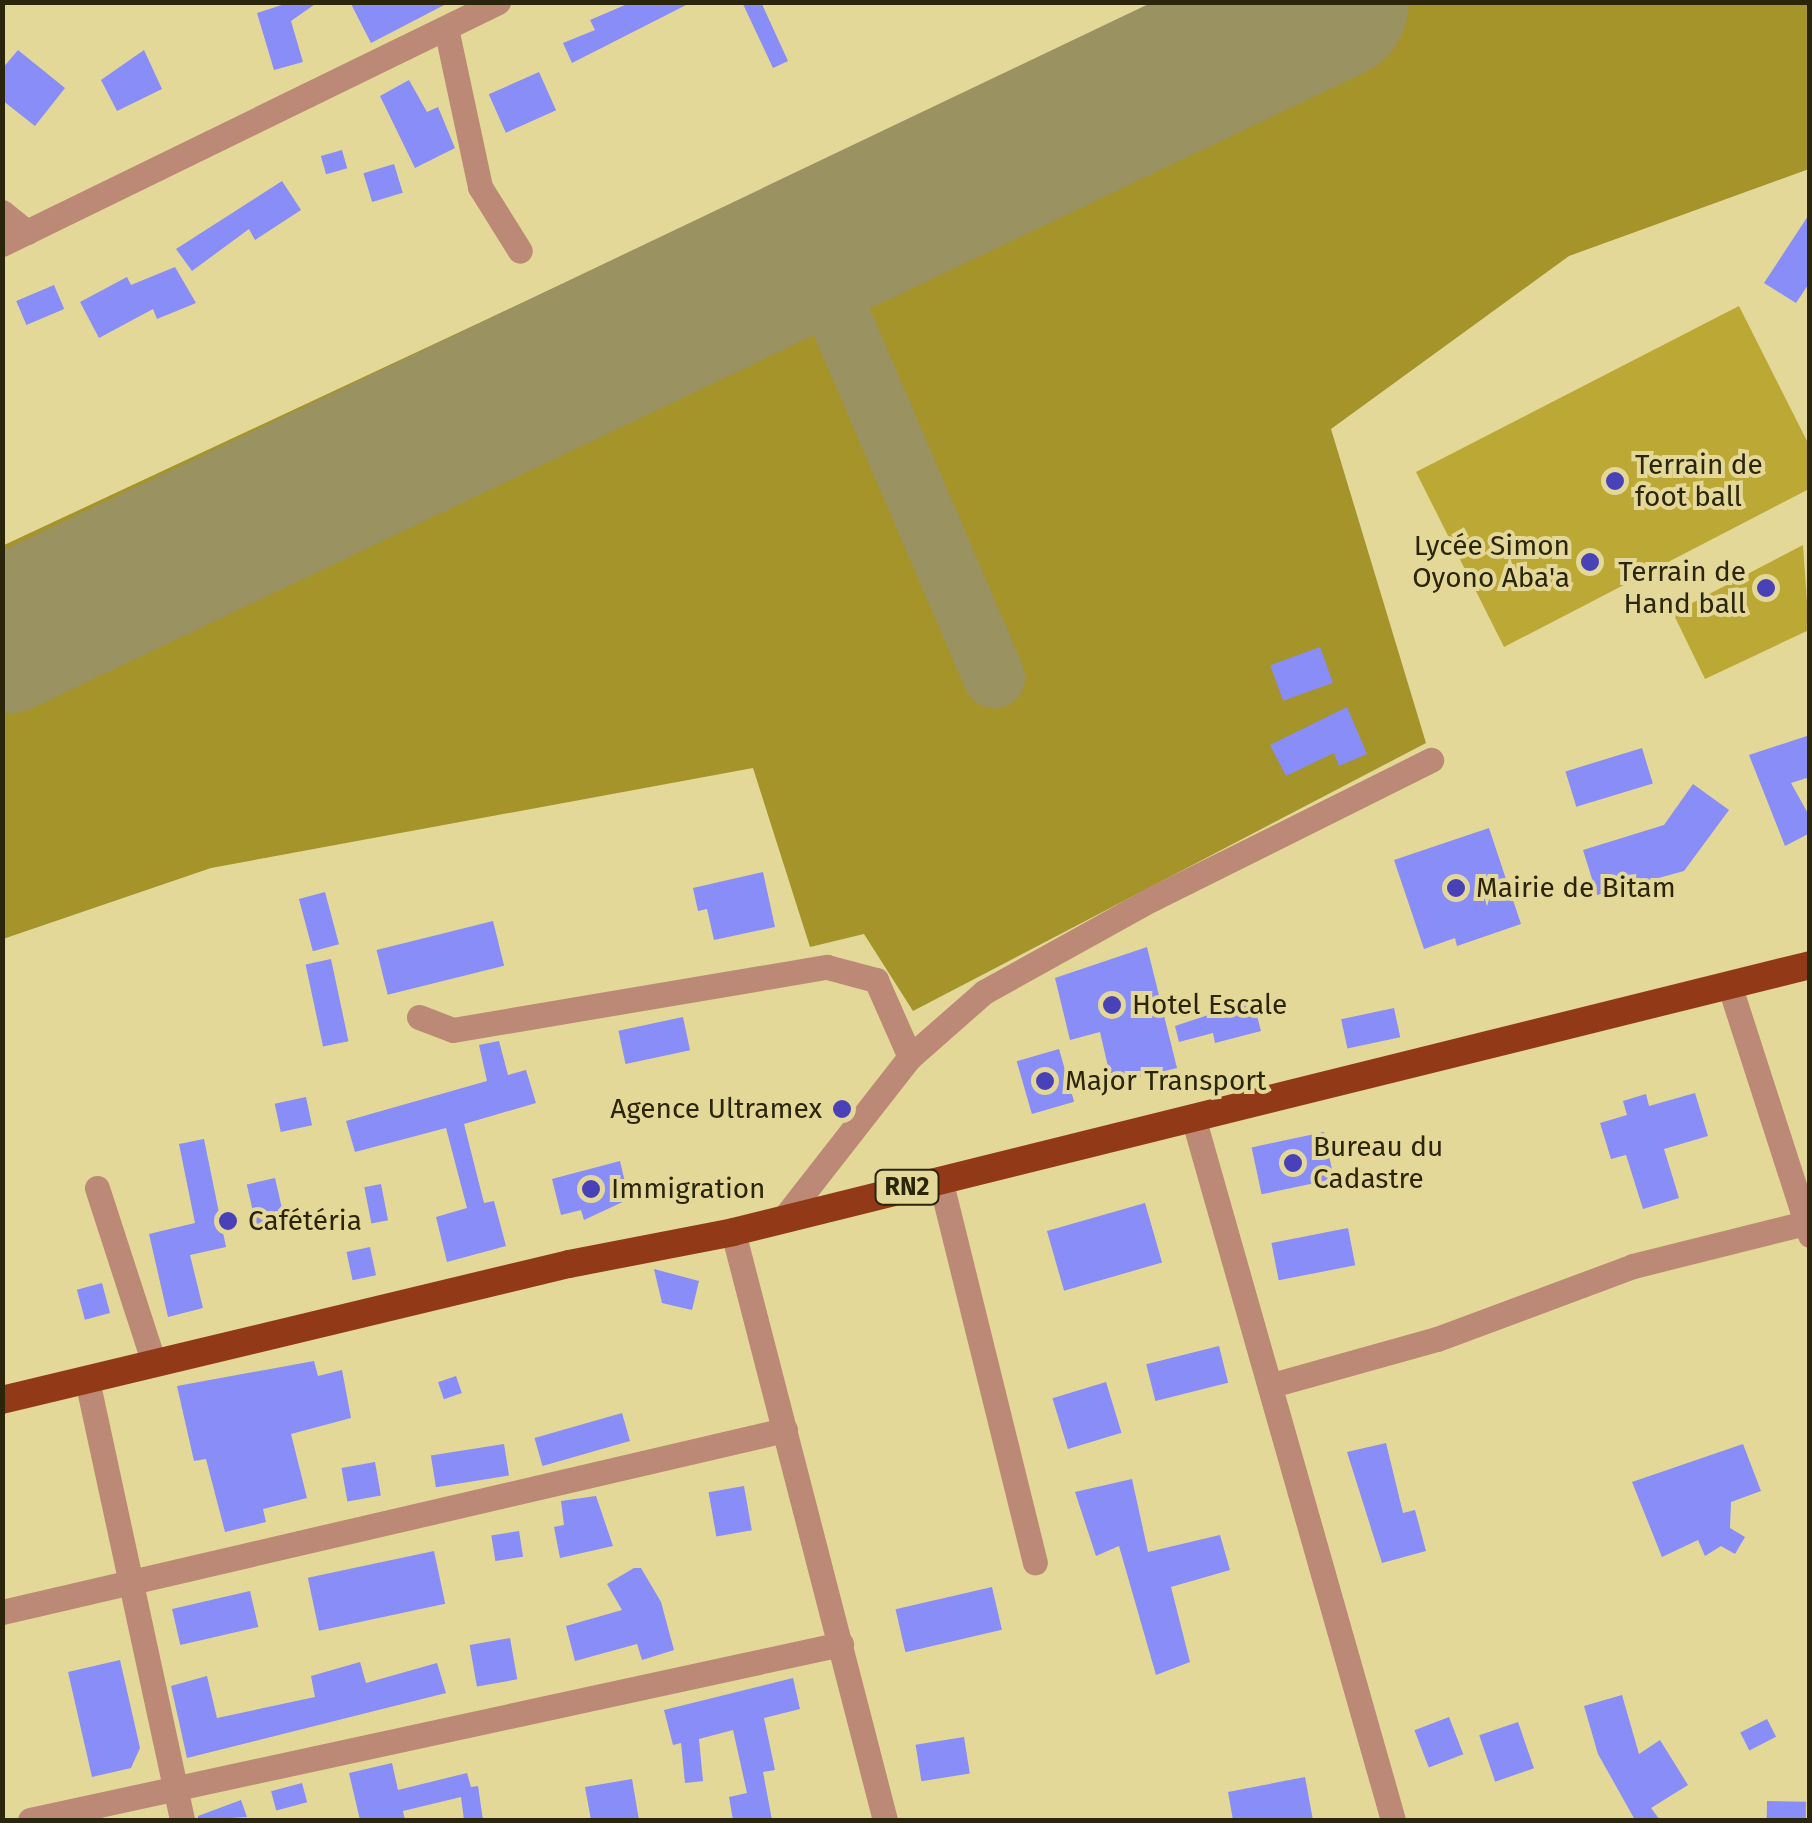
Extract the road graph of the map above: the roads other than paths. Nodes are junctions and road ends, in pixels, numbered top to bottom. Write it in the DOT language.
graph roads {
  1 [pos="498,2"];
  2 [pos="446,28"];
  3 [pos="2,212"];
  4 [pos="27,232"];
  5 [pos="2,244"];
  6 [pos="520,251"];
  7 [pos="1430,760"];
  8 [pos="1810,965"];
  9 [pos="1729,984"];
  10 [pos="418,1017"];
  11 [pos="910,1057"];
  12 [pos="1193,1118"];
  13 [pos="940,1179"];
  14 [pos="97,1188"];
  15 [pos="784,1218"];
  16 [pos="1808,1229"];
  17 [pos="733,1232"];
  18 [pos="154,1364"];
  19 [pos="86,1380"];
  20 [pos="1272,1385"];
  21 [pos="2,1400"];
  22 [pos="785,1430"];
  23 [pos="1034,1562"];
  24 [pos="126,1582"];
  25 [pos="2,1612"];
  26 [pos="841,1644"];
  27 [pos="175,1789"];
  28 [pos="30,1820"];
  29 [pos="182,1820"];
  30 [pos="885,1820"];
  31 [pos="1393,1820"];
  1 -- 2 [label="street"];
  2 -- 4 [label="street"];
  2 -- 6 [label="street"];
  3 -- 4 [label="street"];
  4 -- 5 [label="street"];
  7 -- 11 [label="street"];
  8 -- 9 [label="highway, RN2"];
  9 -- 12 [label="highway, RN2"];
  9 -- 16 [label="street"];
  10 -- 11 [label="street"];
  11 -- 15 [label="street"];
  12 -- 13 [label="highway, RN2"];
  12 -- 20 [label="street"];
  13 -- 15 [label="highway, RN2"];
  13 -- 23 [label="street"];
  14 -- 18 [label="street"];
  15 -- 17 [label="highway, RN2"];
  16 -- 20 [label="street"];
  17 -- 18 [label="highway, RN2"];
  17 -- 22 [label="street"];
  18 -- 19 [label="highway, RN2"];
  19 -- 21 [label="highway, RN2"];
  19 -- 24 [label="street"];
  20 -- 31 [label="street"];
  22 -- 24 [label="street"];
  22 -- 26 [label="street"];
  24 -- 25 [label="street"];
  24 -- 27 [label="street"];
  26 -- 27 [label="street"];
  26 -- 30 [label="street"];
  27 -- 28 [label="street"];
  27 -- 29 [label="street"];
}
